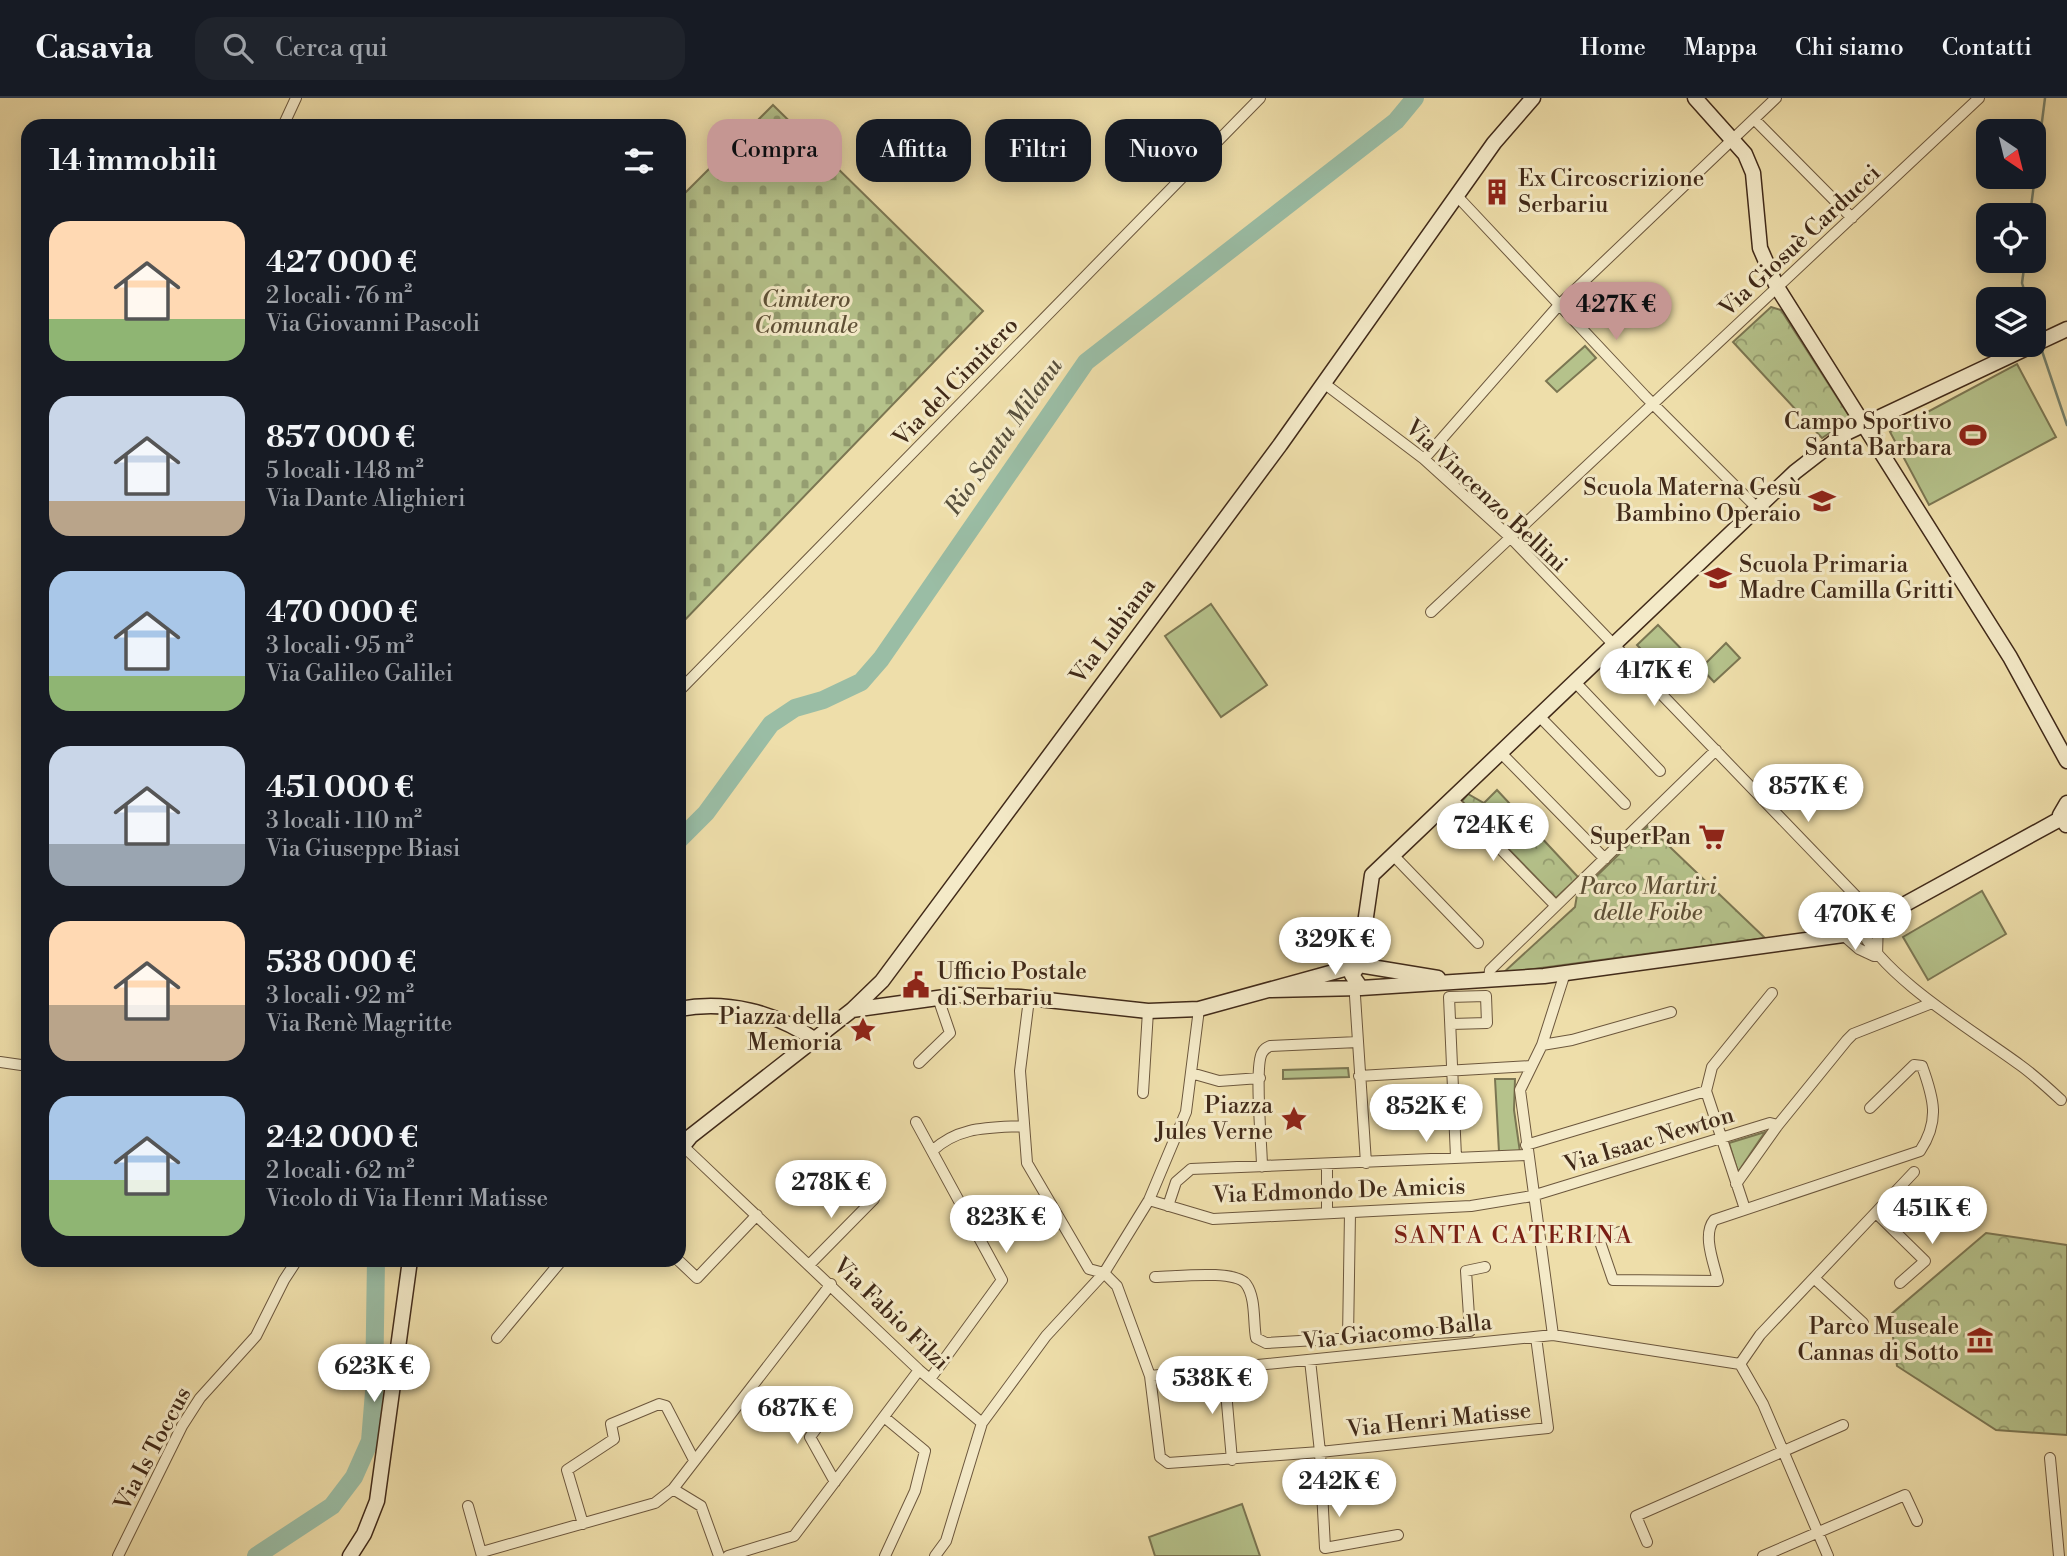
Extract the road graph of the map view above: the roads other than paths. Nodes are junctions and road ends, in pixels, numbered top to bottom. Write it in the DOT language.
graph roads {
  1 [pos="296,98"];
  2 [pos="1260,98"];
  3 [pos="1533,98"];
  4 [pos="1695,98"];
  5 [pos="1776,98"];
  6 [pos="1979,98"];
  7 [pos="286,119"];
  8 [pos="1754,119"];
  9 [pos="1733,139"];
  10 [pos="1457,196"];
  11 [pos="1852,218"];
  12 [pos="1777,287"];
  13 [pos="1559,305"];
  14 [pos="2067,329"];
  15 [pos="1325,384"];
  16 [pos="1653,404"];
  17 [pos="1866,425"];
  18 [pos="1424,459"];
  19 [pos="1757,508"];
  20 [pos="1511,538"];
  21 [pos="1431,612"];
  22 [pos="1614,645"];
  23 [pos="1574,681"];
  24 [pos="686,684"];
  25 [pos="1539,716"];
  26 [pos="1716,750"];
  27 [pos="1501,753"];
  28 [pos="2067,761"];
  29 [pos="1660,771"];
  30 [pos="1452,799"];
  31 [pos="2067,803"];
  32 [pos="1625,804"];
  33 [pos="2064,822"];
  34 [pos="1393,855"];
  35 [pos="1605,859"];
  36 [pos="1556,906"];
  37 [pos="1878,919"];
  38 [pos="1860,928"];
  39 [pos="1843,935"];
  40 [pos="1478,943"];
  41 [pos="1877,956"];
  42 [pos="1359,965"];
  43 [pos="1565,973"];
  44 [pos="1489,979"];
  45 [pos="1463,982"];
  46 [pos="1271,990"];
  47 [pos="1358,992"];
  48 [pos="870,993"];
  49 [pos="1772,993"];
  50 [pos="938,998"];
  51 [pos="1029,999"];
  52 [pos="1932,1003"];
  53 [pos="884,1006"];
  54 [pos="686,1009"];
  55 [pos="1199,1009"];
  56 [pos="852,1010"];
  57 [pos="1148,1011"];
  58 [pos="1671,1012"];
  59 [pos="1451,1024"];
  60 [pos="814,1039"];
  61 [pos="1358,1042"];
  62 [pos="1542,1045"];
  63 [pos="0,1062"];
  64 [pos="919,1063"];
  65 [pos="21,1065"];
  66 [pos="1531,1066"];
  67 [pos="1454,1071"];
  68 [pos="1191,1073"];
  69 [pos="1359,1076"];
  70 [pos="1260,1078"];
  71 [pos="1706,1091"];
  72 [pos="1143,1093"];
  73 [pos="2062,1100"];
  74 [pos="1870,1108"];
  75 [pos="916,1122"];
  76 [pos="1778,1125"];
  77 [pos="1024,1126"];
  78 [pos="1720,1139"];
  79 [pos="686,1140"];
  80 [pos="686,1150"];
  81 [pos="1526,1150"];
  82 [pos="932,1151"];
  83 [pos="1456,1157"];
  84 [pos="1366,1163"];
  85 [pos="1327,1164"];
  86 [pos="1262,1167"];
  87 [pos="1914,1172"];
  88 [pos="1736,1184"];
  89 [pos="1532,1196"];
  90 [pos="874,1199"];
  91 [pos="1149,1200"];
  92 [pos="1168,1206"];
  93 [pos="1745,1209"];
  94 [pos="1327,1213"];
  95 [pos="1350,1213"];
  96 [pos="1876,1213"];
  97 [pos="757,1215"];
  98 [pos="1620,1232"];
  99 [pos="810,1264"];
  100 [pos="293,1267"];
  101 [pos="409,1267"];
  102 [pos="556,1267"];
  103 [pos="685,1267"];
  104 [pos="1485,1267"];
  105 [pos="1104,1273"];
  106 [pos="1155,1277"];
  107 [pos="1814,1278"];
  108 [pos="1900,1283"];
  109 [pos="831,1284"];
  110 [pos="1863,1323"];
  111 [pos="1553,1335"];
  112 [pos="1536,1337"];
  113 [pos="497,1338"];
  114 [pos="1348,1338"];
  115 [pos="1310,1360"];
  116 [pos="1740,1364"];
  117 [pos="1224,1369"];
  118 [pos="919,1370"];
  119 [pos="1150,1376"];
  120 [pos="930,1379"];
  121 [pos="828,1413"];
  122 [pos="884,1418"];
  123 [pos="982,1423"];
  124 [pos="1843,1425"];
  125 [pos="1783,1451"];
  126 [pos="1320,1452"];
  127 [pos="2050,1458"];
  128 [pos="694,1460"];
  129 [pos="1232,1460"];
  130 [pos="835,1482"];
  131 [pos="673,1489"];
  132 [pos="468,1506"];
  133 [pos="1917,1521"];
  134 [pos="583,1524"];
  135 [pos="1818,1533"];
  136 [pos="1398,1535"];
  137 [pos="1647,1542"];
  138 [pos="482,1554"];
  139 [pos="118,1556"];
  140 [pos="351,1556"];
  141 [pos="719,1556"];
  142 [pos="728,1556"];
  143 [pos="885,1556"];
  144 [pos="935,1556"];
  145 [pos="1763,1556"];
  146 [pos="1828,1556"];
  147 [pos="2059,1556"];
  1 -- 7 [label="street"];
  2 -- 24 [label="street, Via del Cimitero"];
  3 -- 10 [label="street, Via Lubiana"];
  4 -- 9 [label="street"];
  5 -- 8 [label="street"];
  6 -- 11 [label="street, Via Giosuè Carducci"];
  8 -- 9 [label="street"];
  8 -- 11 [label="street"];
  9 -- 12 [label="street"];
  9 -- 13 [label="street"];
  10 -- 13 [label="street"];
  10 -- 15 [label="street, Via Lubiana"];
  11 -- 12 [label="street, Via Giosuè Carducci"];
  12 -- 16 [label="street, Via Giosuè Carducci"];
  12 -- 17 [label="street"];
  13 -- 16 [label="street"];
  13 -- 18 [label="street"];
  14 -- 17 [label="street"];
  15 -- 18 [label="street, Via Vincenzo Bellini"];
  15 -- 48 [label="street, Via Lubiana"];
  16 -- 19 [label="street"];
  16 -- 20 [label="street, Via Giosuè Carducci"];
  17 -- 19 [label="street"];
  17 -- 28 [label="street"];
  18 -- 20 [label="street, Via Vincenzo Bellini"];
  19 -- 22 [label="street"];
  20 -- 21 [label="street, Via Giosuè Carducci"];
  20 -- 22 [label="street, Via Vincenzo Bellini"];
  22 -- 23 [label="street"];
  22 -- 26 [label="street, Via Vincenzo Bellini"];
  23 -- 25 [label="street"];
  23 -- 29 [label="street"];
  25 -- 27 [label="street"];
  25 -- 32 [label="street"];
  26 -- 35 [label="street"];
  26 -- 37 [label="street, Via Vincenzo Bellini"];
  27 -- 30 [label="street"];
  27 -- 35 [label="street"];
  30 -- 34 [label="street"];
  30 -- 36 [label="street"];
  31 -- 33 [label="street"];
  33 -- 37 [label="street"];
  34 -- 40 [label="street"];
  34 -- 42 [label="street"];
  35 -- 36 [label="street"];
  36 -- 44 [label="street"];
  37 -- 38 [label="street"];
  37 -- 41 [label="street"];
  38 -- 39 [label="street"];
  38 -- 41 [label="street"];
  39 -- 41 [label="street"];
  39 -- 43 [label="street"];
  41 -- 52 [label="street"];
  42 -- 45 [label="street"];
  42 -- 46 [label="street"];
  42 -- 47 [label="street"];
  43 -- 44 [label="street"];
  43 -- 62 [label="street"];
  44 -- 45 [label="street"];
  45 -- 47 [label="street"];
  46 -- 47 [label="street"];
  46 -- 55 [label="street"];
  47 -- 61 [label="street"];
  48 -- 53 [label="street"];
  48 -- 56 [label="street, Via Lubiana"];
  49 -- 71 [label="street"];
  50 -- 51 [label="street"];
  50 -- 53 [label="street"];
  50 -- 64 [label="street"];
  51 -- 57 [label="street"];
  51 -- 77 [label="street"];
  52 -- 73 [label="street"];
  52 -- 76 [label="street"];
  53 -- 56 [label="street"];
  54 -- 60 [label="street"];
  55 -- 57 [label="street"];
  55 -- 68 [label="street"];
  56 -- 60 [label="street, Via Lubiana"];
  57 -- 72 [label="street"];
  58 -- 62 [label="street"];
  59 -- 59 [label="street"];
  59 -- 67 [label="street"];
  60 -- 79 [label="street, Via Lubiana"];
  61 -- 69 [label="street"];
  61 -- 70 [label="street"];
  62 -- 66 [label="street"];
  63 -- 65 [label="street"];
  66 -- 67 [label="street"];
  66 -- 81 [label="street"];
  67 -- 69 [label="street"];
  67 -- 83 [label="street"];
  68 -- 70 [label="street"];
  68 -- 91 [label="street"];
  69 -- 84 [label="street"];
  70 -- 86 [label="street"];
  71 -- 78 [label="street"];
  71 -- 81 [label="street"];
  74 -- 93 [label="street"];
  75 -- 82 [label="street"];
  76 -- 78 [label="street, Via Isaac Newton"];
  76 -- 88 [label="street"];
  77 -- 82 [label="street"];
  77 -- 105 [label="street"];
  78 -- 88 [label="street"];
  78 -- 89 [label="street, Via Isaac Newton"];
  80 -- 97 [label="street, Via Fabio Filzi"];
  81 -- 83 [label="street"];
  81 -- 89 [label="street"];
  82 -- 120 [label="street"];
  83 -- 84 [label="street"];
  84 -- 85 [label="street"];
  85 -- 86 [label="street"];
  85 -- 94 [label="street"];
  86 -- 92 [label="street"];
  87 -- 96 [label="street"];
  88 -- 93 [label="street"];
  89 -- 95 [label="street, Via Edmondo De Amicis"];
  89 -- 111 [label="street"];
  90 -- 99 [label="street"];
  91 -- 92 [label="street, Via Edmondo De Amicis"];
  91 -- 105 [label="street"];
  92 -- 94 [label="street, Via Edmondo De Amicis"];
  93 -- 98 [label="street"];
  94 -- 95 [label="street, Via Edmondo De Amicis"];
  95 -- 114 [label="street"];
  96 -- 107 [label="street"];
  96 -- 108 [label="street"];
  97 -- 99 [label="street, Via Fabio Filzi"];
  97 -- 103 [label="street"];
  99 -- 109 [label="street, Via Fabio Filzi"];
  100 -- 139 [label="street, Via Is Toccus"];
  101 -- 140 [label="street"];
  102 -- 113 [label="street"];
  104 -- 114 [label="street"];
  105 -- 119 [label="street"];
  105 -- 123 [label="street"];
  106 -- 114 [label="street"];
  107 -- 110 [label="street"];
  107 -- 116 [label="street"];
  109 -- 118 [label="street, Via Fabio Filzi"];
  109 -- 128 [label="street"];
  111 -- 112 [label="street, Via Giacomo Balla"];
  111 -- 116 [label="street, Via Giacomo Balla"];
  112 -- 115 [label="street, Via Giacomo Balla"];
  112 -- 126 [label="street, Via Henri Matisse"];
  115 -- 117 [label="street, Via Giacomo Balla"];
  115 -- 126 [label="street"];
  116 -- 125 [label="street"];
  117 -- 119 [label="street, Via Giacomo Balla"];
  117 -- 129 [label="street"];
  118 -- 120 [label="street, Via Fabio Filzi"];
  118 -- 122 [label="street"];
  119 -- 129 [label="street, Via Henri Matisse"];
  120 -- 123 [label="street, Via Fabio Filzi"];
  121 -- 130 [label="street"];
  122 -- 130 [label="street"];
  122 -- 143 [label="street"];
  123 -- 144 [label="street"];
  124 -- 125 [label="street"];
  125 -- 135 [label="street"];
  125 -- 137 [label="street"];
  126 -- 129 [label="street, Via Henri Matisse"];
  126 -- 136 [label="street"];
  127 -- 147 [label="street"];
  128 -- 131 [label="street"];
  128 -- 134 [label="street"];
  130 -- 142 [label="street"];
  131 -- 134 [label="street"];
  131 -- 141 [label="street"];
  132 -- 138 [label="street"];
  133 -- 135 [label="street"];
  134 -- 138 [label="street"];
  135 -- 145 [label="street"];
  135 -- 146 [label="street"];
}
